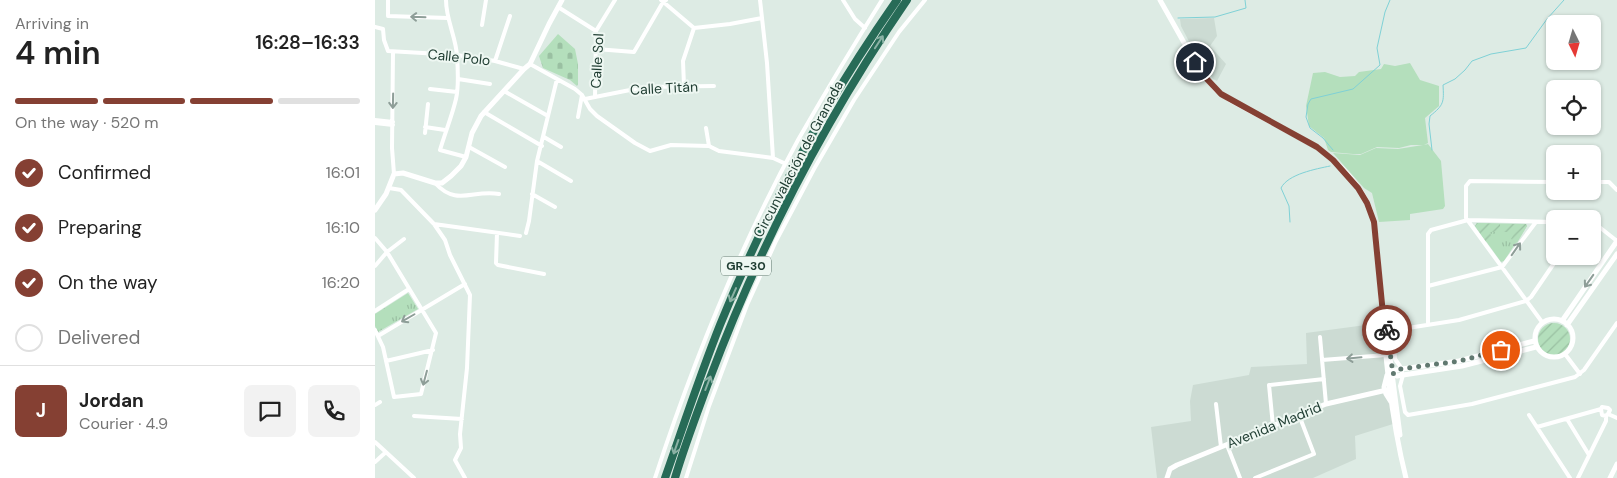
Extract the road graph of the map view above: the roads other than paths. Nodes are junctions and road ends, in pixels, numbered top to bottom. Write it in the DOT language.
graph roads {
  1 [pos="388,0"];
  2 [pos="446,0"];
  3 [pos="486,0"];
  4 [pos="562,0"];
  5 [pos="615,0"];
  6 [pos="760,0"];
  7 [pos="843,0"];
  8 [pos="882,0"];
  9 [pos="891,0"];
  10 [pos="897,0"];
  11 [pos="907,0"];
  12 [pos="913,0"];
  13 [pos="925,0"];
  14 [pos="1160,0"];
  15 [pos="664,1"];
  16 [pos="558,7"];
  17 [pos="510,16"];
  18 [pos="448,18"];
  19 [pos="762,18"];
  20 [pos="891,24"];
  21 [pos="482,25"];
  22 [pos="375,27"];
  23 [pos="694,28"];
  24 [pos="865,28"];
  25 [pos="596,31"];
  26 [pos="870,40"];
  27 [pos="596,50"];
  28 [pos="393,52"];
  29 [pos="457,55"];
  30 [pos="495,61"];
  31 [pos="530,64"];
  32 [pos="524,69"];
  33 [pos="458,79"];
  34 [pos="557,79"];
  35 [pos="490,84"];
  36 [pos="684,86"];
  37 [pos="714,86"];
  38 [pos="430,89"];
  39 [pos="504,90"];
  40 [pos="457,92"];
  41 [pos="584,97"];
  42 [pos="595,97"];
  43 [pos="427,104"];
  44 [pos="484,112"];
  45 [pos="548,116"];
  46 [pos="578,117"];
  47 [pos="375,122"];
  48 [pos="393,124"];
  49 [pos="425,127"];
  50 [pos="706,128"];
  51 [pos="445,130"];
  52 [pos="425,133"];
  53 [pos="544,137"];
  54 [pos="541,146"];
  55 [pos="709,146"];
  56 [pos="469,147"];
  57 [pos="561,147"];
  58 [pos="466,157"];
  59 [pos="773,158"];
  60 [pos="537,161"];
  61 [pos="786,164"];
  62 [pos="505,167"];
  63 [pos="394,174"];
  64 [pos="571,181"];
  65 [pos="1546,182"];
  66 [pos="1601,182"];
  67 [pos="435,183"];
  68 [pos="389,188"];
  69 [pos="1617,190"];
  70 [pos="499,194"];
  71 [pos="531,194"];
  72 [pos="555,207"];
  73 [pos="375,210"];
  74 [pos="1467,220"];
  75 [pos="1527,221"];
  76 [pos="1536,222"];
  77 [pos="1546,222"];
  78 [pos="434,224"];
  79 [pos="1601,228"];
  80 [pos="1529,230"];
  81 [pos="526,232"];
  82 [pos="497,233"];
  83 [pos="520,236"];
  84 [pos="375,238"];
  85 [pos="404,239"];
  86 [pos="1617,241"];
  87 [pos="387,252"];
  88 [pos="1617,254"];
  89 [pos="1553,265"];
  90 [pos="375,266"];
  91 [pos="1502,267"];
  92 [pos="543,274"];
  93 [pos="465,284"];
  94 [pos="1428,286"];
  95 [pos="409,289"];
  96 [pos="1526,301"];
  97 [pos="422,310"];
  98 [pos="375,311"];
  99 [pos="1383,314"];
  100 [pos="1562,321"];
  101 [pos="1542,322"];
  102 [pos="1617,323"];
  103 [pos="1428,325"];
  104 [pos="1567,325"];
  105 [pos="375,330"];
  106 [pos="378,336"];
  107 [pos="1320,337"];
  108 [pos="1535,344"];
  109 [pos="1385,346"];
  110 [pos="433,350"];
  111 [pos="1565,354"];
  112 [pos="1386,355"];
  113 [pos="1322,360"];
  114 [pos="386,361"];
  115 [pos="1402,372"];
  116 [pos="1393,374"];
  117 [pos="1580,374"];
  118 [pos="1324,379"];
  119 [pos="1392,380"];
  120 [pos="1388,389"];
  121 [pos="380,402"];
  122 [pos="1216,404"];
  123 [pos="1326,404"];
  124 [pos="375,405"];
  125 [pos="1601,410"];
  126 [pos="1396,411"];
  127 [pos="1299,415"];
  128 [pos="1529,415"];
  129 [pos="1607,415"];
  130 [pos="414,416"];
  131 [pos="1617,418"];
  132 [pos="462,419"];
  133 [pos="1567,419"];
  134 [pos="1273,426"];
  135 [pos="1537,427"];
  136 [pos="375,442"];
  137 [pos="1227,445"];
  138 [pos="1221,447"];
  139 [pos="386,452"];
  140 [pos="1589,455"];
  141 [pos="375,462"];
  142 [pos="1617,464"];
  143 [pos="414,478"];
  144 [pos="465,478"];
  145 [pos="655,478"];
  146 [pos="665,478"];
  147 [pos="675,478"];
  148 [pos="686,478"];
  149 [pos="1167,478"];
  150 [pos="1240,478"];
  151 [pos="1255,478"];
  152 [pos="1406,478"];
  153 [pos="1570,478"];
  154 [pos="1579,478"];
  155 [pos="1610,478"];
  18 -- 1 [label="street, one-way"];
  2 -- 18 [label="street"];
  3 -- 21 [label="street"];
  4 -- 16 [label="street"];
  5 -- 25 [label="street, Calle Sol"];
  6 -- 19 [label="street"];
  7 -- 24 [label="street"];
  8 -- 24 [label="street"];
  9 -- 26 [label="highway"];
  10 -- 26 [label="highway, Circunvalación de Granada / GR-30"];
  11 -- 20 [label="highway, Circunvalación de Granada / GR-30"];
  12 -- 20 [label="highway"];
  13 -- 148 [label="street"];
  14 -- 99 [label="street"];
  15 -- 23 [label="street"];
  15 -- 27 [label="street"];
  16 -- 25 [label="street"];
  16 -- 31 [label="street"];
  17 -- 30 [label="street"];
  18 -- 29 [label="street"];
  19 -- 23 [label="street"];
  19 -- 59 [label="street"];
  147 -- 20 [label="highway, Circunvalación de Granada / GR-30, one-way"];
  22 -- 28 [label="street"];
  23 -- 36 [label="street"];
  24 -- 61 [label="street"];
  25 -- 27 [label="street, Calle Sol"];
  26 -- 146 [label="highway, Circunvalación de Granada / GR-30, one-way"];
  27 -- 42 [label="street, Calle Sol"];
  28 -- 29 [label="street, Calle Polo"];
  28 -- 48 [label="street, one-way"];
  29 -- 30 [label="street, Calle Polo"];
  29 -- 33 [label="street"];
  30 -- 32 [label="street, Calle Polo"];
  31 -- 32 [label="street"];
  31 -- 34 [label="street"];
  32 -- 39 [label="street"];
  33 -- 35 [label="street"];
  33 -- 40 [label="street"];
  34 -- 41 [label="street"];
  34 -- 45 [label="street"];
  36 -- 37 [label="street, Calle Titán"];
  36 -- 42 [label="street, Calle Titán"];
  38 -- 40 [label="street"];
  39 -- 44 [label="street"];
  39 -- 45 [label="street"];
  40 -- 51 [label="street"];
  41 -- 42 [label="street, Calle Titán"];
  41 -- 46 [label="street"];
  41 -- 55 [label="street"];
  43 -- 49 [label="street"];
  44 -- 54 [label="street"];
  44 -- 56 [label="street"];
  45 -- 53 [label="street"];
  47 -- 48 [label="street"];
  48 -- 63 [label="street"];
  49 -- 51 [label="street"];
  49 -- 52 [label="street"];
  50 -- 55 [label="street"];
  51 -- 58 [label="street"];
  53 -- 54 [label="street"];
  53 -- 57 [label="street"];
  54 -- 60 [label="street"];
  55 -- 59 [label="street"];
  56 -- 58 [label="street"];
  56 -- 62 [label="street"];
  58 -- 67 [label="street"];
  59 -- 61 [label="street"];
  60 -- 64 [label="street"];
  60 -- 71 [label="street"];
  61 -- 145 [label="street"];
  63 -- 67 [label="street"];
  63 -- 68 [label="street"];
  65 -- 74 [label="street"];
  66 -- 69 [label="street"];
  67 -- 70 [label="street"];
  68 -- 73 [label="street"];
  68 -- 78 [label="street"];
  71 -- 72 [label="street"];
  71 -- 81 [label="street"];
  74 -- 75 [label="street"];
  74 -- 91 [label="street"];
  74 -- 94 [label="street"];
  75 -- 76 [label="street"];
  75 -- 80 [label="street"];
  76 -- 77 [label="street"];
  76 -- 80 [label="street"];
  78 -- 82 [label="street"];
  78 -- 93 [label="street"];
  79 -- 86 [label="street"];
  91 -- 80 [label="street, one-way"];
  82 -- 83 [label="street"];
  82 -- 92 [label="street"];
  84 -- 87 [label="street"];
  85 -- 87 [label="street"];
  86 -- 100 [label="street, one-way"];
  87 -- 90 [label="street"];
  87 -- 95 [label="street"];
  88 -- 104 [label="street"];
  89 -- 96 [label="street"];
  91 -- 94 [label="street"];
  91 -- 96 [label="street"];
  93 -- 97 [label="street"];
  93 -- 132 [label="street"];
  94 -- 103 [label="street"];
  95 -- 97 [label="street"];
  95 -- 98 [label="street"];
  96 -- 101 [label="street"];
  96 -- 103 [label="street"];
  97 -- 106 [label="street, one-way"];
  97 -- 110 [label="street"];
  99 -- 109 [label="street"];
  99 -- 116 [label="street"];
  100 -- 101 [label="street"];
  100 -- 104 [label="street"];
  101 -- 108 [label="street"];
  102 -- 117 [label="street"];
  103 -- 115 [label="street"];
  104 -- 111 [label="street"];
  105 -- 106 [label="street"];
  106 -- 114 [label="street"];
  107 -- 113 [label="street"];
  108 -- 111 [label="street"];
  108 -- 115 [label="street"];
  109 -- 112 [label="street"];
  109 -- 116 [label="street"];
  110 -- 114 [label="street"];
  110 -- 114 [label="street, one-way"];
  111 -- 117 [label="street"];
  112 -- 113 [label="street, one-way"];
  112 -- 119 [label="street"];
  112 -- 120 [label="street"];
  113 -- 118 [label="street"];
  115 -- 116 [label="street"];
  115 -- 117 [label="street"];
  116 -- 119 [label="street"];
  118 -- 123 [label="street"];
  118 -- 134 [label="street"];
  119 -- 120 [label="street"];
  119 -- 126 [label="street"];
  120 -- 123 [label="street, Avenida Madrid"];
  120 -- 126 [label="street"];
  121 -- 124 [label="street"];
  122 -- 138 [label="street"];
  123 -- 127 [label="street, Avenida Madrid"];
  125 -- 129 [label="street"];
  125 -- 129 [label="street"];
  125 -- 133 [label="street"];
  126 -- 152 [label="street"];
  127 -- 134 [label="street, Avenida Madrid"];
  127 -- 151 [label="street"];
  128 -- 135 [label="street"];
  129 -- 131 [label="street"];
  129 -- 140 [label="street"];
  130 -- 132 [label="street"];
  132 -- 144 [label="street"];
  133 -- 135 [label="street"];
  133 -- 140 [label="street"];
  134 -- 137 [label="street, Avenida Madrid"];
  135 -- 153 [label="street"];
  136 -- 139 [label="street"];
  137 -- 138 [label="street, Avenida Madrid"];
  137 -- 150 [label="street"];
  138 -- 149 [label="street, Avenida Madrid"];
  139 -- 141 [label="street"];
  139 -- 143 [label="street"];
  140 -- 154 [label="street"];
  142 -- 155 [label="street"];
}
